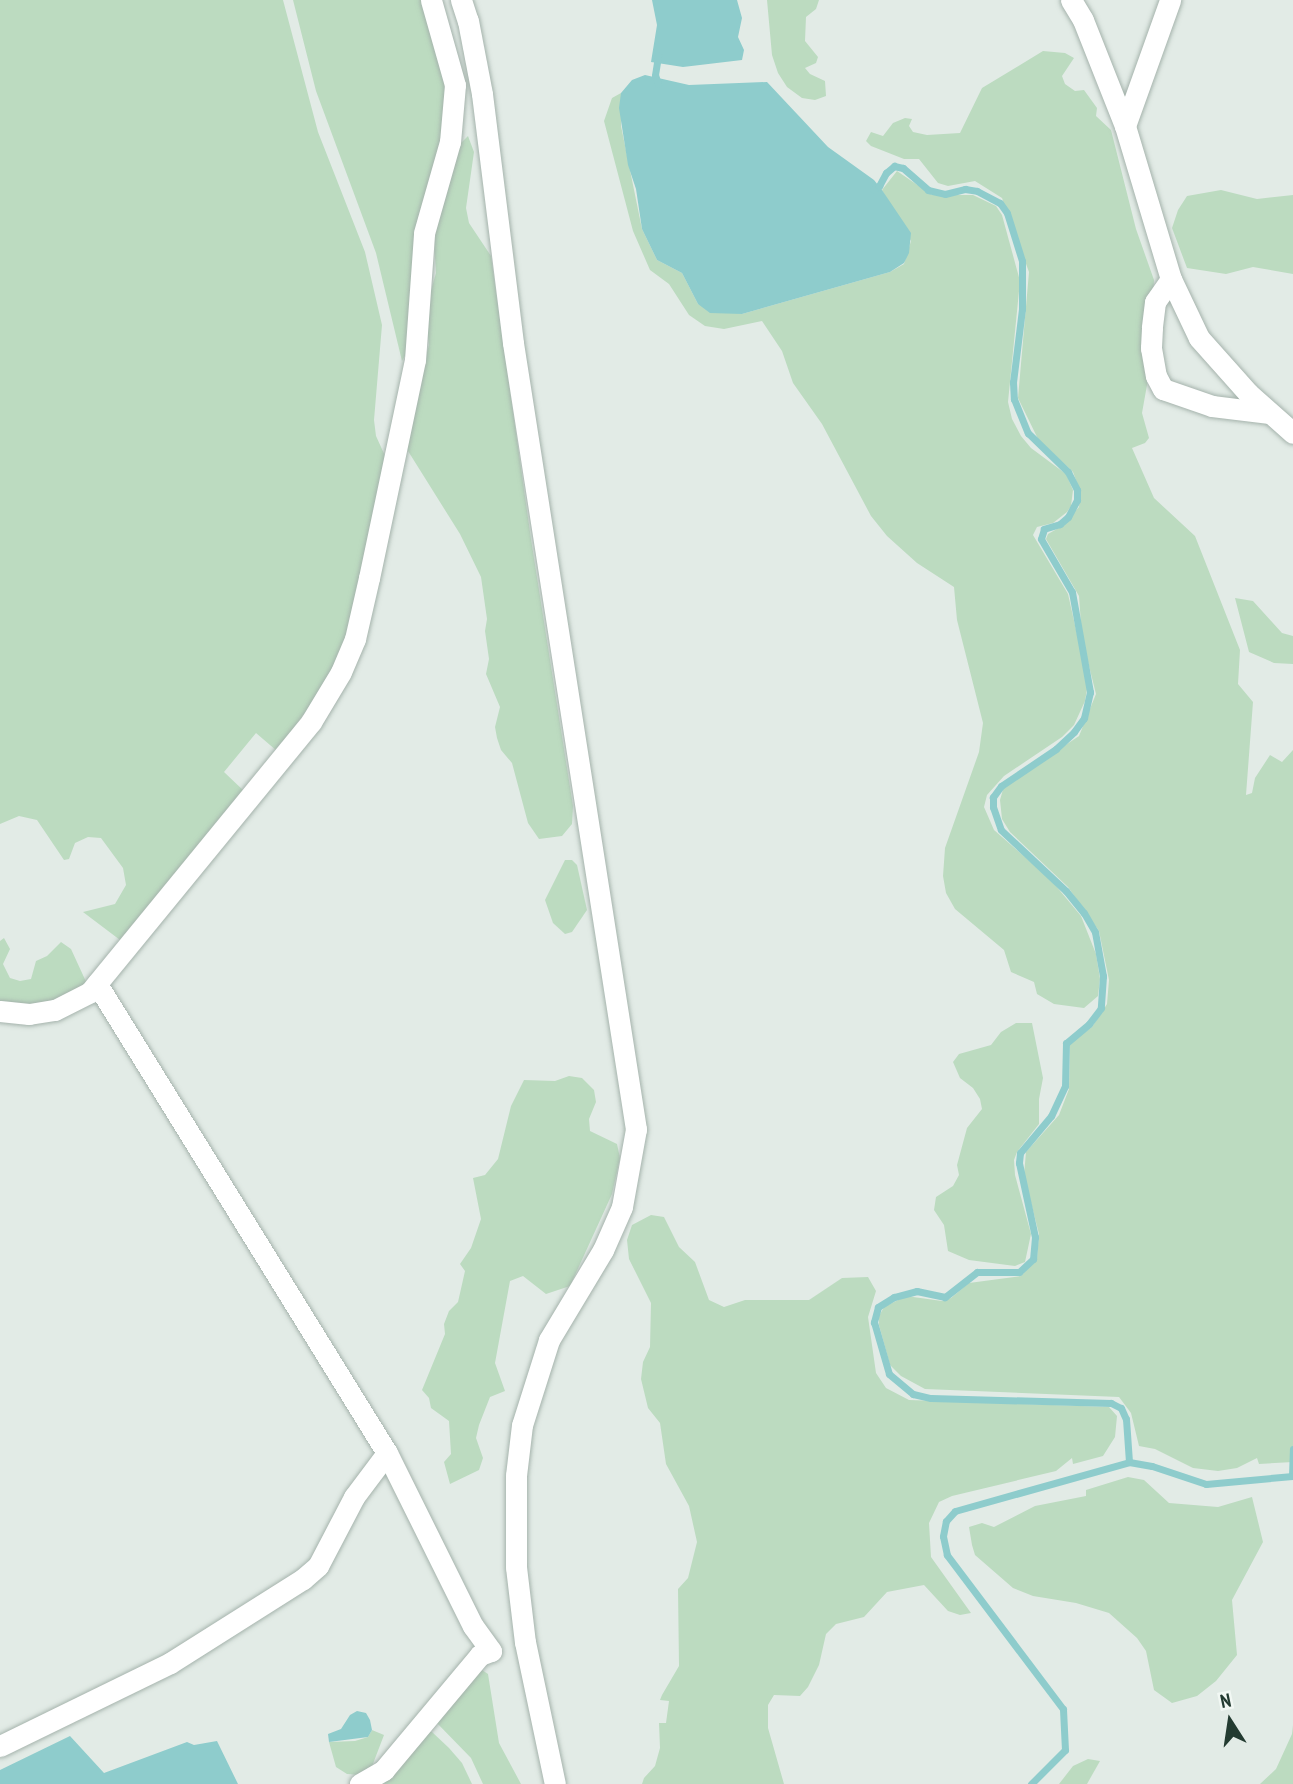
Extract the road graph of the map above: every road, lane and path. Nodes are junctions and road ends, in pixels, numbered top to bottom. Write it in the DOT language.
graph roads {
  1 [pos="431,0"];
  2 [pos="461,0"];
  3 [pos="1071,0"];
  4 [pos="1170,0"];
  5 [pos="1125,126"];
  6 [pos="1171,279"];
  7 [pos="1268,413"];
  8 [pos="1293,433"];
  9 [pos="97,984"];
  10 [pos="0,1011"];
  11 [pos="387,1453"];
  12 [pos="0,1746"];
  13 [pos="360,1784"];
  14 [pos="555,1784"];
  1 -- 9 [label="street"];
  2 -- 14 [label="street"];
  3 -- 5 [label="street"];
  4 -- 5 [label="street"];
  5 -- 6 [label="street"];
  6 -- 7 [label="street"];
  6 -- 7 [label="street"];
  7 -- 8 [label="street"];
  9 -- 10 [label="street"];
  9 -- 11 [label="street"];
  11 -- 12 [label="street"];
  11 -- 13 [label="street"];
}
